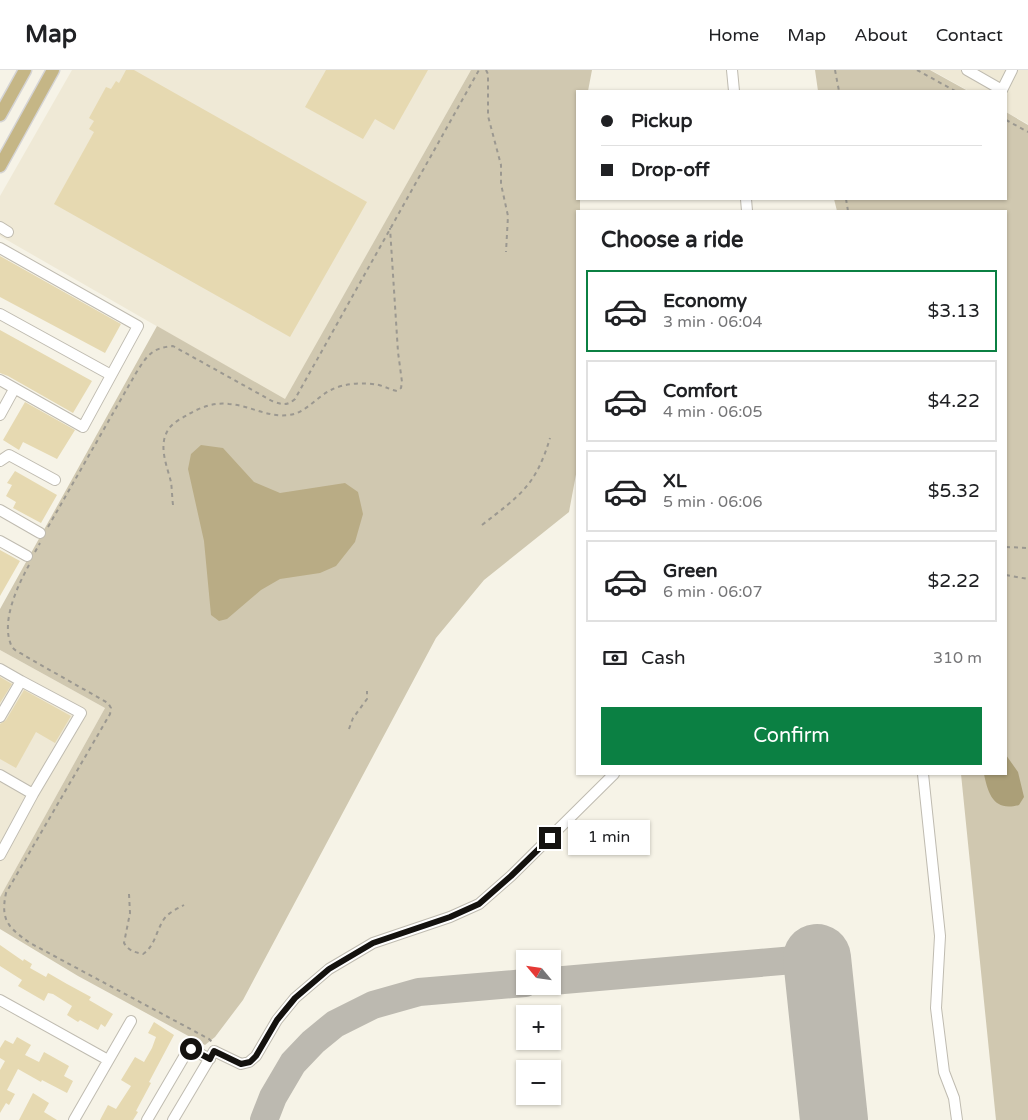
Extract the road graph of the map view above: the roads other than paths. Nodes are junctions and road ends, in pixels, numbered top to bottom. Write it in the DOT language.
graph roads {
  1 [pos="25,70"];
  2 [pos="53,70"];
  3 [pos="732,70"];
  4 [pos="967,70"];
  5 [pos="1012,70"];
  6 [pos="734,90"];
  7 [pos="0,115"];
  8 [pos="0,166"];
  9 [pos="0,248"];
  10 [pos="0,314"];
  11 [pos="111,376"];
  12 [pos="0,380"];
  13 [pos="12,394"];
  14 [pos="0,415"];
  15 [pos="0,461"];
  16 [pos="55,480"];
  17 [pos="0,510"];
  18 [pos="41,537"];
  19 [pos="0,541"];
  20 [pos="31,556"];
  21 [pos="0,669"];
  22 [pos="21,681"];
  23 [pos="0,717"];
  24 [pos="0,775"];
  25 [pos="613,775"];
  26 [pos="923,775"];
  27 [pos="33,794"];
  28 [pos="0,855"];
  29 [pos="1,1003"];
  30 [pos="131,1021"];
  31 [pos="212,1055"];
  32 [pos="108,1060"];
  33 [pos="74,1120"];
  34 [pos="147,1120"];
  35 [pos="173,1120"];
  36 [pos="957,1120"];
  1 -- 7 [label="main road"];
  2 -- 8 [label="main road"];
  3 -- 6 [label="street"];
  4 -- 5 [label="street"];
  9 -- 11 [label="street"];
  10 -- 11 [label="street"];
  11 -- 12 [label="street"];
  13 -- 14 [label="street"];
  15 -- 16 [label="street"];
  17 -- 18 [label="street"];
  19 -- 20 [label="street"];
  21 -- 22 [label="street"];
  22 -- 23 [label="street"];
  22 -- 27 [label="street"];
  24 -- 27 [label="street"];
  25 -- 31 [label="street"];
  26 -- 36 [label="street"];
  27 -- 28 [label="street"];
  29 -- 32 [label="street"];
  30 -- 32 [label="street"];
  31 -- 34 [label="street"];
  31 -- 35 [label="street"];
  32 -- 33 [label="street"];
}
